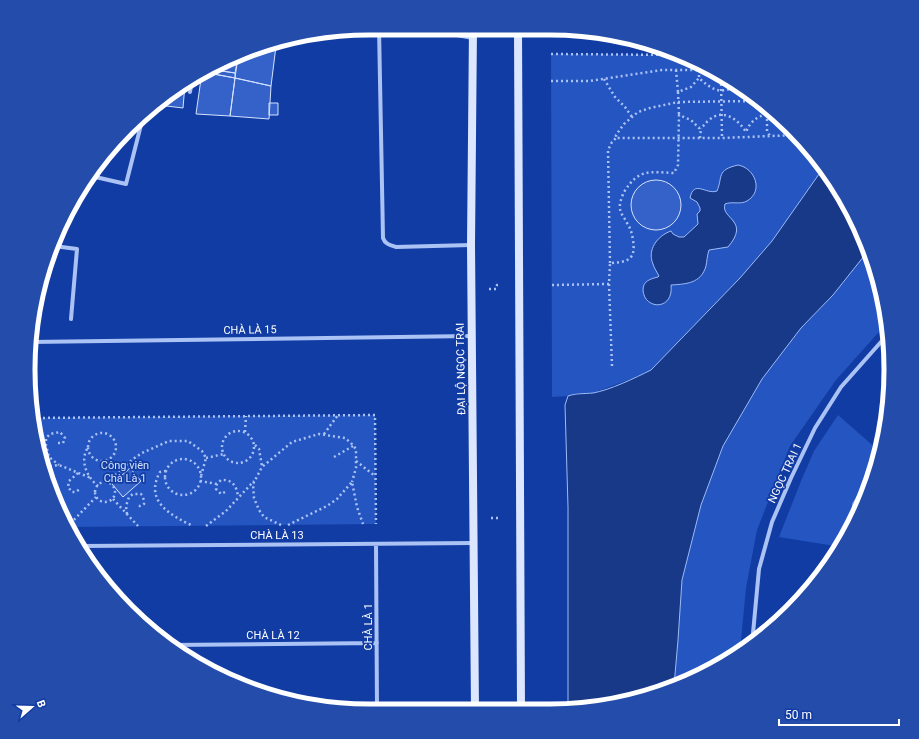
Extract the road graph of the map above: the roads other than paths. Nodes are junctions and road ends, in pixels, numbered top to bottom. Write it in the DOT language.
graph roads {
  1 [pos="379,35"];
  2 [pos="456,35"];
  3 [pos="518,35"];
  4 [pos="473,38"];
  5 [pos="380,64"];
  6 [pos="375,67"];
  7 [pos="191,87"];
  8 [pos="190,92"];
  9 [pos="141,126"];
  10 [pos="96,177"];
  11 [pos="471,246"];
  12 [pos="58,247"];
  13 [pos="71,319"];
  14 [pos="472,336"];
  15 [pos="882,340"];
  16 [pos="37,342"];
  17 [pos="475,543"];
  18 [pos="376,544"];
  19 [pos="85,546"];
  20 [pos="753,635"];
  21 [pos="377,643"];
  22 [pos="180,645"];
  23 [pos="377,704"];
  24 [pos="475,704"];
  25 [pos="521,704"];
  1 -- 5 [label="street"];
  2 -- 4 [label="street"];
  3 -- 25 [label="main road"];
  4 -- 11 [label="main road, ĐẠI LỘ NGỌC TRAI"];
  5 -- 6 [label="street"];
  5 -- 11 [label="street"];
  7 -- 8 [label="street"];
  9 -- 10 [label="street"];
  11 -- 14 [label="main road, ĐẠI LỘ NGỌC TRAI"];
  12 -- 13 [label="street"];
  14 -- 16 [label="street, CHÀ LÀ 15"];
  14 -- 17 [label="main road, ĐẠI LỘ NGỌC TRAI"];
  15 -- 20 [label="street, NGỌC TRAI 1"];
  17 -- 18 [label="street, CHÀ LÀ 13"];
  17 -- 24 [label="main road, ĐẠI LỘ NGỌC TRAI"];
  18 -- 19 [label="street, CHÀ LÀ 13"];
  18 -- 21 [label="street, CHÀ LÀ 1"];
  21 -- 22 [label="street, CHÀ LÀ 12"];
  21 -- 23 [label="street, CHÀ LÀ 1"];
}
